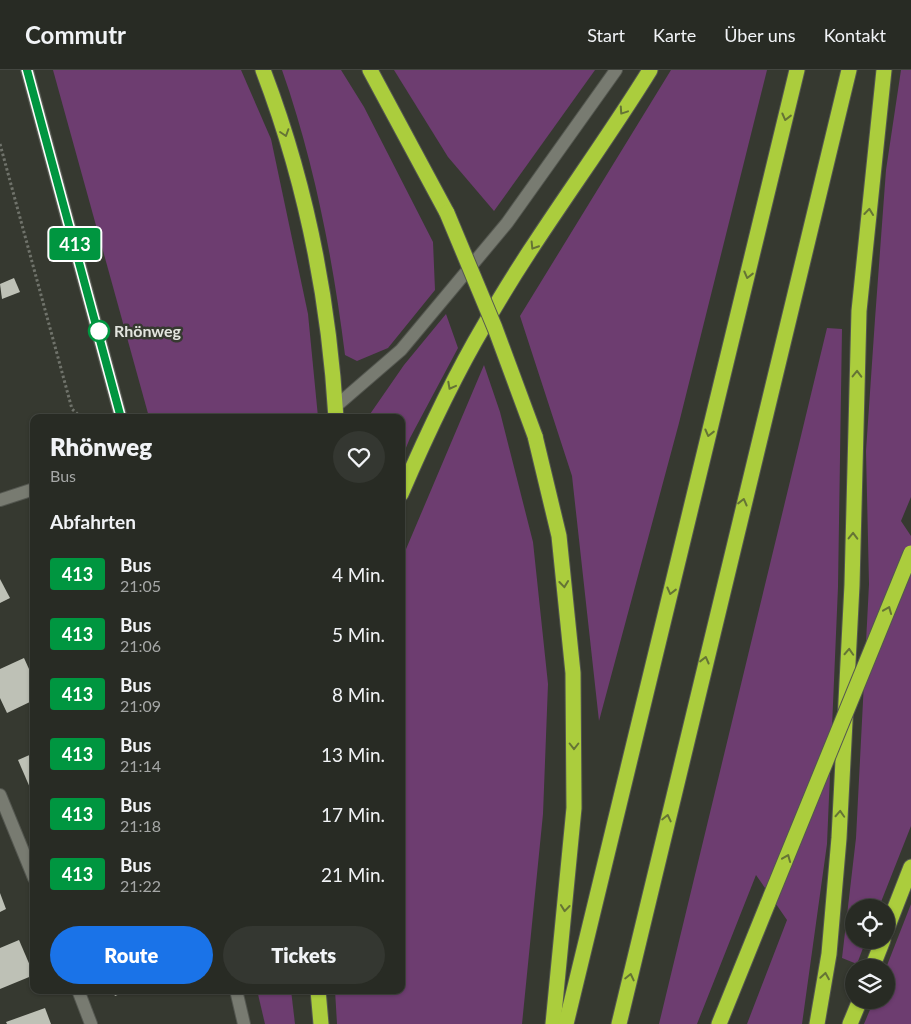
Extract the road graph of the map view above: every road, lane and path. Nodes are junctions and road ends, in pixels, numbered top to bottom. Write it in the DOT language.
graph roads {
  1 [pos="27,70"];
  2 [pos="263,70"];
  3 [pos="370,70"];
  4 [pos="616,70"];
  5 [pos="650,70"];
  6 [pos="798,70"];
  7 [pos="849,70"];
  8 [pos="884,70"];
  9 [pos="0,144"];
  10 [pos="336,412"];
  11 [pos="78,414"];
  12 [pos="120,414"];
  13 [pos="405,485"];
  14 [pos="30,490"];
  15 [pos="0,500"];
  16 [pos="911,553"];
  17 [pos="0,795"];
  18 [pos="911,867"];
  19 [pos="30,868"];
  20 [pos="895,908"];
  21 [pos="80,994"];
  22 [pos="237,994"];
  23 [pos="318,994"];
  24 [pos="856,1009"];
  25 [pos="91,1024"];
  26 [pos="244,1024"];
  27 [pos="321,1024"];
  28 [pos="553,1024"];
  29 [pos="566,1024"];
  30 [pos="619,1024"];
  31 [pos="719,1024"];
  32 [pos="817,1024"];
  33 [pos="850,1024"];
  1 -- 12 [label="street"];
  2 -- 10 [label="highway, one-way"];
  3 -- 28 [label="highway, one-way, bridge"];
  4 -- 10 [label="street"];
  5 -- 13 [label="highway, one-way"];
  6 -- 29 [label="highway, one-way"];
  30 -- 7 [label="highway, one-way"];
  32 -- 8 [label="highway, one-way"];
  9 -- 11 [label="path"];
  14 -- 15 [label="street"];
  31 -- 16 [label="highway, one-way, bridge"];
  17 -- 19 [label="street"];
  18 -- 20 [label="highway"];
  21 -- 25 [label="street"];
  22 -- 26 [label="street"];
  23 -- 27 [label="highway"];
  24 -- 33 [label="highway"];
}
